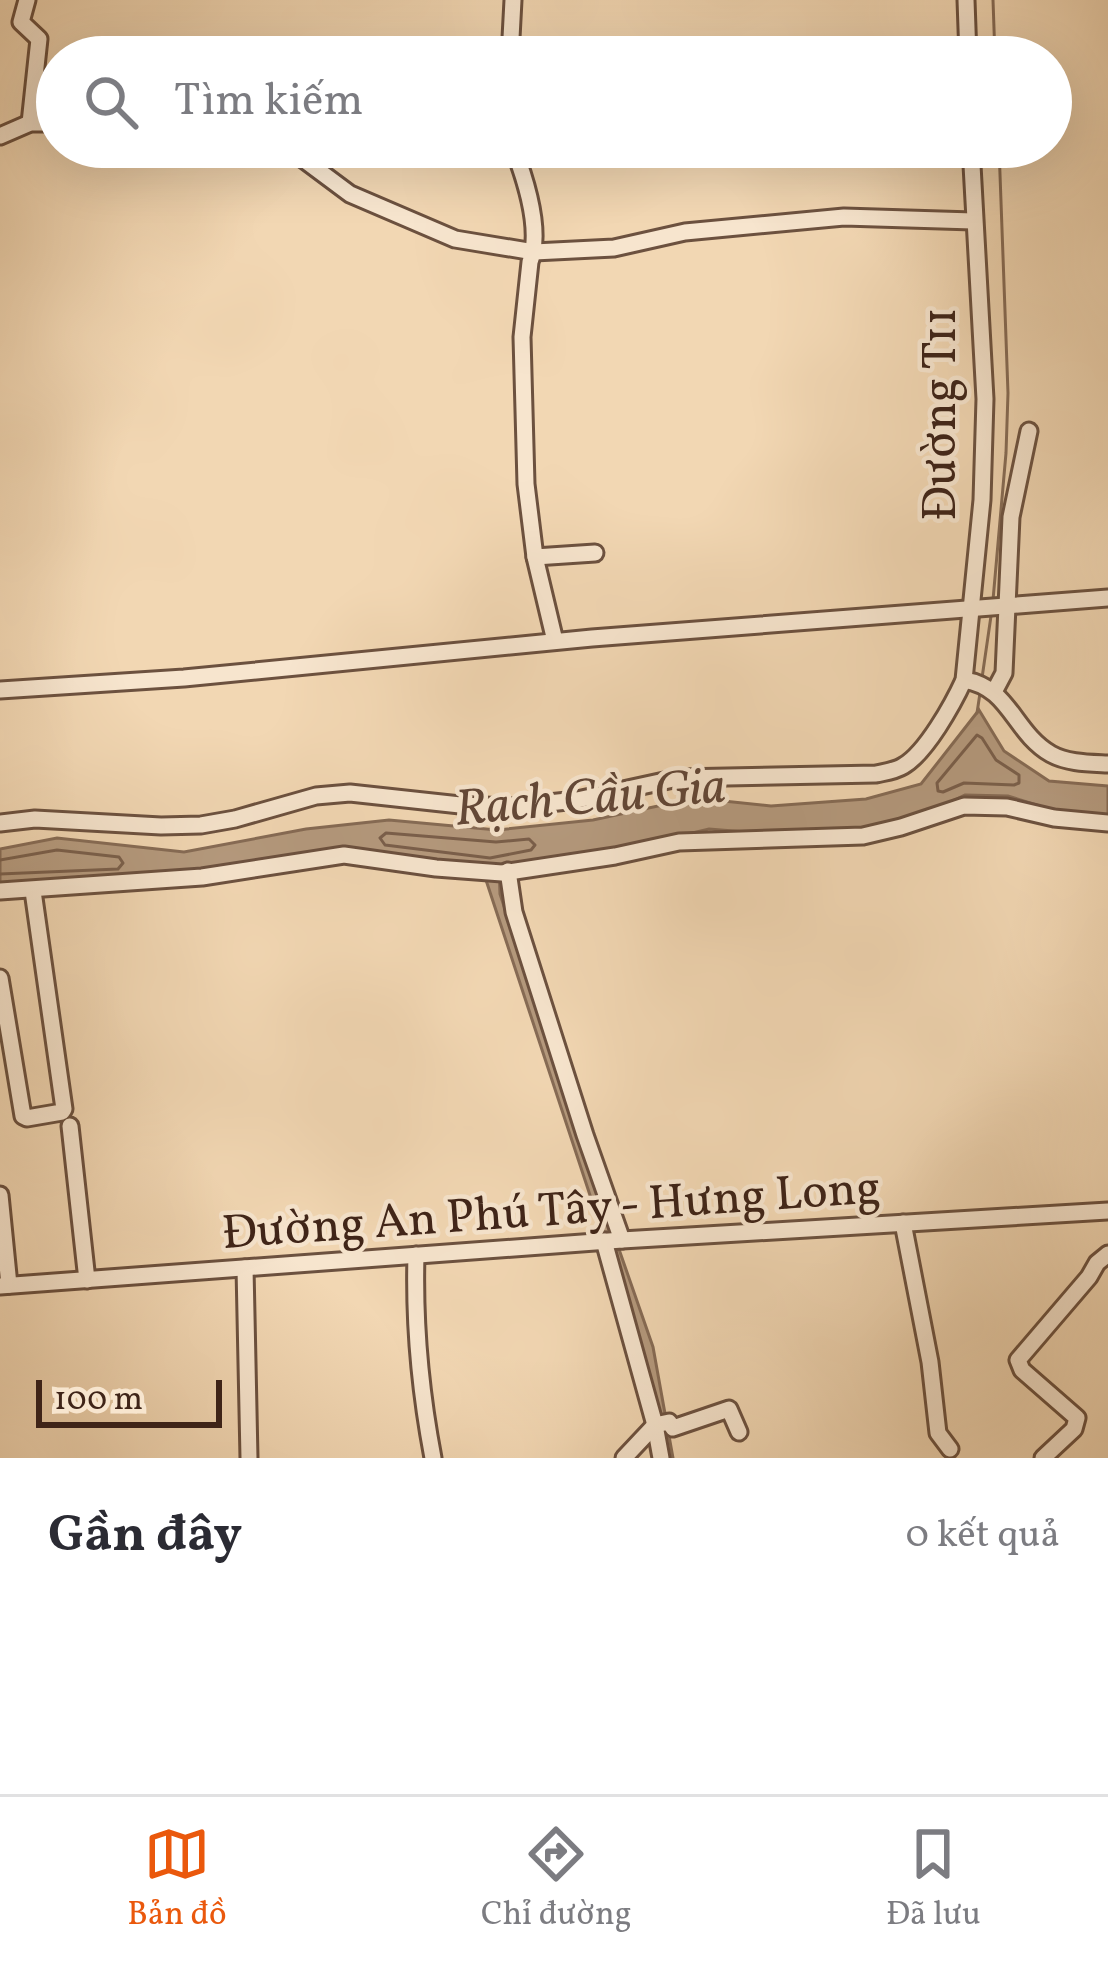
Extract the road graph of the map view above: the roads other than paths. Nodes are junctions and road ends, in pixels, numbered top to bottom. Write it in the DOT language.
graph roads {
  1 [pos="27,0"];
  2 [pos="513,0"];
  3 [pos="966,0"];
  4 [pos="511,36"];
  5 [pos="967,36"];
  6 [pos="36,37"];
  7 [pos="36,67"];
  8 [pos="30,124"];
  9 [pos="36,124"];
  10 [pos="0,136"];
  11 [pos="315,168"];
  12 [pos="521,168"];
  13 [pos="972,168"];
  14 [pos="973,221"];
  15 [pos="534,252"];
  16 [pos="1029,431"];
  17 [pos="595,553"];
  18 [pos="535,557"];
  19 [pos="1108,598"];
  20 [pos="1008,606"];
  21 [pos="972,608"];
  22 [pos="555,641"];
  23 [pos="970,681"];
  24 [pos="0,690"];
  25 [pos="995,690"];
  26 [pos="1108,764"];
  27 [pos="0,823"];
  28 [pos="1108,823"];
  29 [pos="505,872"];
  30 [pos="33,891"];
  31 [pos="0,892"];
  32 [pos="0,979"];
  33 [pos="70,1126"];
  34 [pos="0,1195"];
  35 [pos="1108,1211"];
  36 [pos="903,1222"];
  37 [pos="615,1240"];
  38 [pos="1108,1254"];
  39 [pos="416,1255"];
  40 [pos="245,1268"];
  41 [pos="87,1280"];
  42 [pos="4,1285"];
  43 [pos="662,1424"];
  44 [pos="740,1432"];
  45 [pos="950,1449"];
  46 [pos="249,1458"];
  47 [pos="433,1458"];
  48 [pos="624,1458"];
  49 [pos="661,1458"];
  50 [pos="1043,1458"];
  1 -- 6 [label="street"];
  2 -- 4 [label="street"];
  3 -- 5 [label="street"];
  7 -- 8 [label="street"];
  8 -- 9 [label="street"];
  8 -- 10 [label="street"];
  11 -- 15 [label="street"];
  12 -- 15 [label="street"];
  13 -- 14 [label="street, Đường T11"];
  14 -- 15 [label="street"];
  14 -- 21 [label="street, Đường T11"];
  15 -- 18 [label="street"];
  16 -- 20 [label="street"];
  17 -- 18 [label="street"];
  18 -- 22 [label="street"];
  19 -- 20 [label="street"];
  20 -- 21 [label="street"];
  20 -- 25 [label="street"];
  21 -- 22 [label="street"];
  21 -- 23 [label="street, Đường T11"];
  22 -- 24 [label="street"];
  23 -- 25 [label="street"];
  23 -- 27 [label="street"];
  25 -- 26 [label="street"];
  28 -- 29 [label="street"];
  29 -- 30 [label="street"];
  29 -- 37 [label="street"];
  30 -- 31 [label="street"];
  30 -- 32 [label="street"];
  33 -- 41 [label="street"];
  34 -- 42 [label="street"];
  35 -- 36 [label="street, Đường An Phú Tây - Hưng Long"];
  36 -- 37 [label="street, Đường An Phú Tây - Hưng Long"];
  36 -- 45 [label="street"];
  37 -- 39 [label="street, Đường An Phú Tây - Hưng Long"];
  37 -- 43 [label="street"];
  38 -- 50 [label="street"];
  39 -- 40 [label="street, Đường An Phú Tây - Hưng Long"];
  39 -- 47 [label="street"];
  40 -- 41 [label="street, Đường An Phú Tây - Hưng Long"];
  40 -- 46 [label="street"];
  41 -- 42 [label="street, Đường An Phú Tây - Hưng Long"];
  43 -- 44 [label="street"];
  43 -- 48 [label="street"];
  43 -- 49 [label="street"];
}
